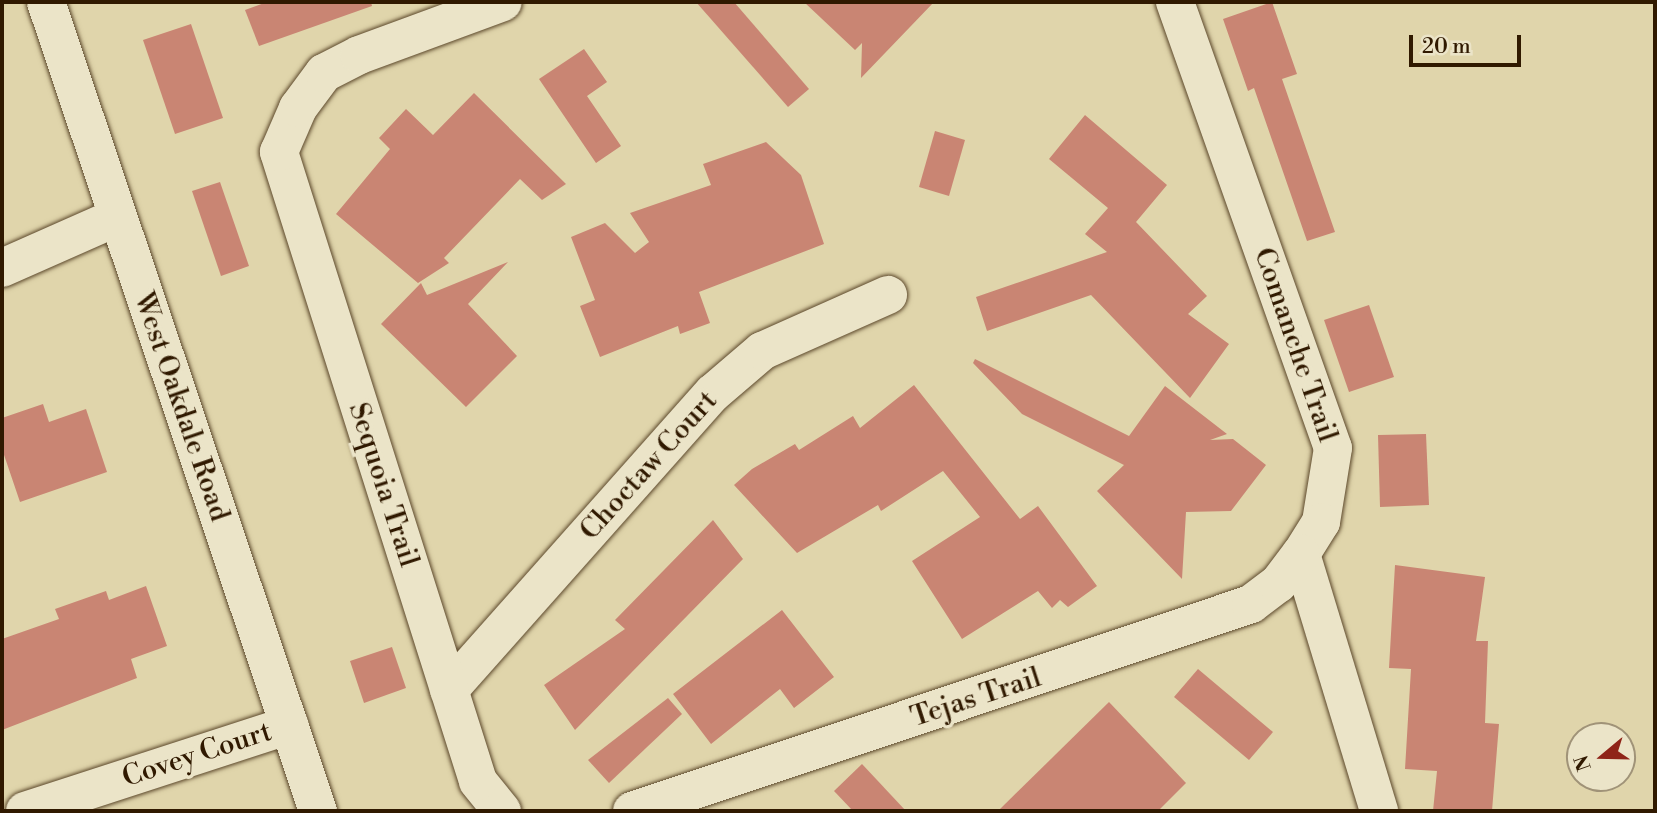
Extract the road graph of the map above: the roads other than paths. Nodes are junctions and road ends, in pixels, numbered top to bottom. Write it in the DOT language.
graph roads {
  1 [pos="46,2"];
  2 [pos="503,2"];
  3 [pos="1175,2"];
  4 [pos="117,217"];
  5 [pos="2,268"];
  6 [pos="888,295"];
  7 [pos="1301,554"];
  8 [pos="449,690"];
  9 [pos="289,725"];
  10 [pos="25,811"];
  11 [pos="318,811"];
  12 [pos="502,811"];
  13 [pos="632,811"];
  14 [pos="1379,811"];
  1 -- 4 [label="street, West Oakdale Road"];
  2 -- 8 [label="street, Sequoia Trail"];
  3 -- 7 [label="street, Comanche Trail"];
  4 -- 5 [label="street"];
  4 -- 9 [label="street, West Oakdale Road"];
  6 -- 8 [label="street, Choctaw Court"];
  7 -- 13 [label="street, Tejas Trail"];
  7 -- 14 [label="street"];
  8 -- 12 [label="street, Sequoia Trail"];
  9 -- 10 [label="street, Covey Court"];
  9 -- 11 [label="street, West Oakdale Road"];
}
